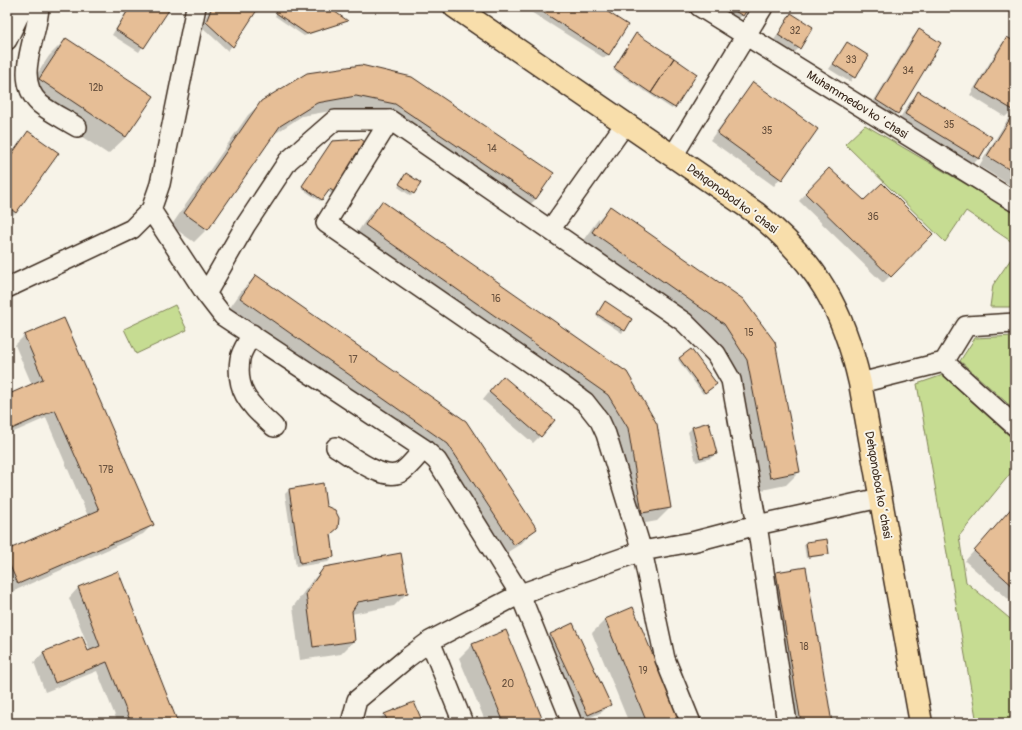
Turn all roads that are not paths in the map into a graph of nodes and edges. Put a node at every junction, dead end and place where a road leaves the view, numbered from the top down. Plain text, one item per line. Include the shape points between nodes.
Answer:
1 (23, 7) edge
2 (39, 7) edge
3 (196, 7) edge
4 (455, 7) edge
5 (700, 7) edge
6 (763, 7) edge
7 (746, 35) junction
8 (7, 40) edge
9 (390, 120) junction
10 (625, 124) junction
11 (77, 127) dead end
12 (673, 156) junction
13 (1015, 202) edge
14 (151, 210) junction
15 (550, 230) junction
16 (7, 288) edge
17 (206, 294) junction
18 (1015, 323) edge
19 (252, 334) junction
20 (944, 362) junction
21 (860, 383) junction
22 (1015, 426) edge
23 (274, 427) dead end
24 (336, 446) dead end
25 (424, 449) junction
26 (880, 498) junction
27 (758, 525) junction
28 (642, 551) junction
29 (520, 594) junction
30 (430, 642) junction
31 (350, 723) edge
32 (463, 723) edge
33 (572, 723) edge
34 (691, 723) edge
35 (787, 723) edge
36 (920, 723) edge

1 - 8 street
2 - 11 street via 28,65 30,89 40,104
3 - 14 street via 160,184
4 - 10 main road, Dehqonobod koʻchasi
5 - 7 street, Muhammedov koʻchasi
6 - 7 street
7 - 12 street
7 - 13 street, Muhammedov koʻchasi
9 - 15 street
9 - 17 street via 335,120 288,161 245,226
9 - 28 street via 326,223 584,402 600,421 606,434
10 - 12 main road, Dehqonobod koʻchasi
10 - 15 street
12 - 21 main road, Dehqonobod koʻchasi via 777,230 808,264 836,307 852,349
14 - 16 street via 132,229
14 - 17 street
15 - 27 street via 684,322 716,354 731,380
17 - 19 street via 223,316
18 - 20 street via 966,326
19 - 23 street via 240,359 240,385 246,400
19 - 25 street
20 - 21 street
20 - 22 street
21 - 26 main road, Dehqonobod koʻchasi
24 - 25 street via 375,470 391,476 402,471
25 - 29 street via 437,461
26 - 27 street
26 - 36 main road, Dehqonobod koʻchasi
27 - 28 street via 692,542
27 - 35 street
28 - 29 street
28 - 34 street via 665,659
29 - 30 street
29 - 33 street
30 - 31 street via 357,700
30 - 32 street

